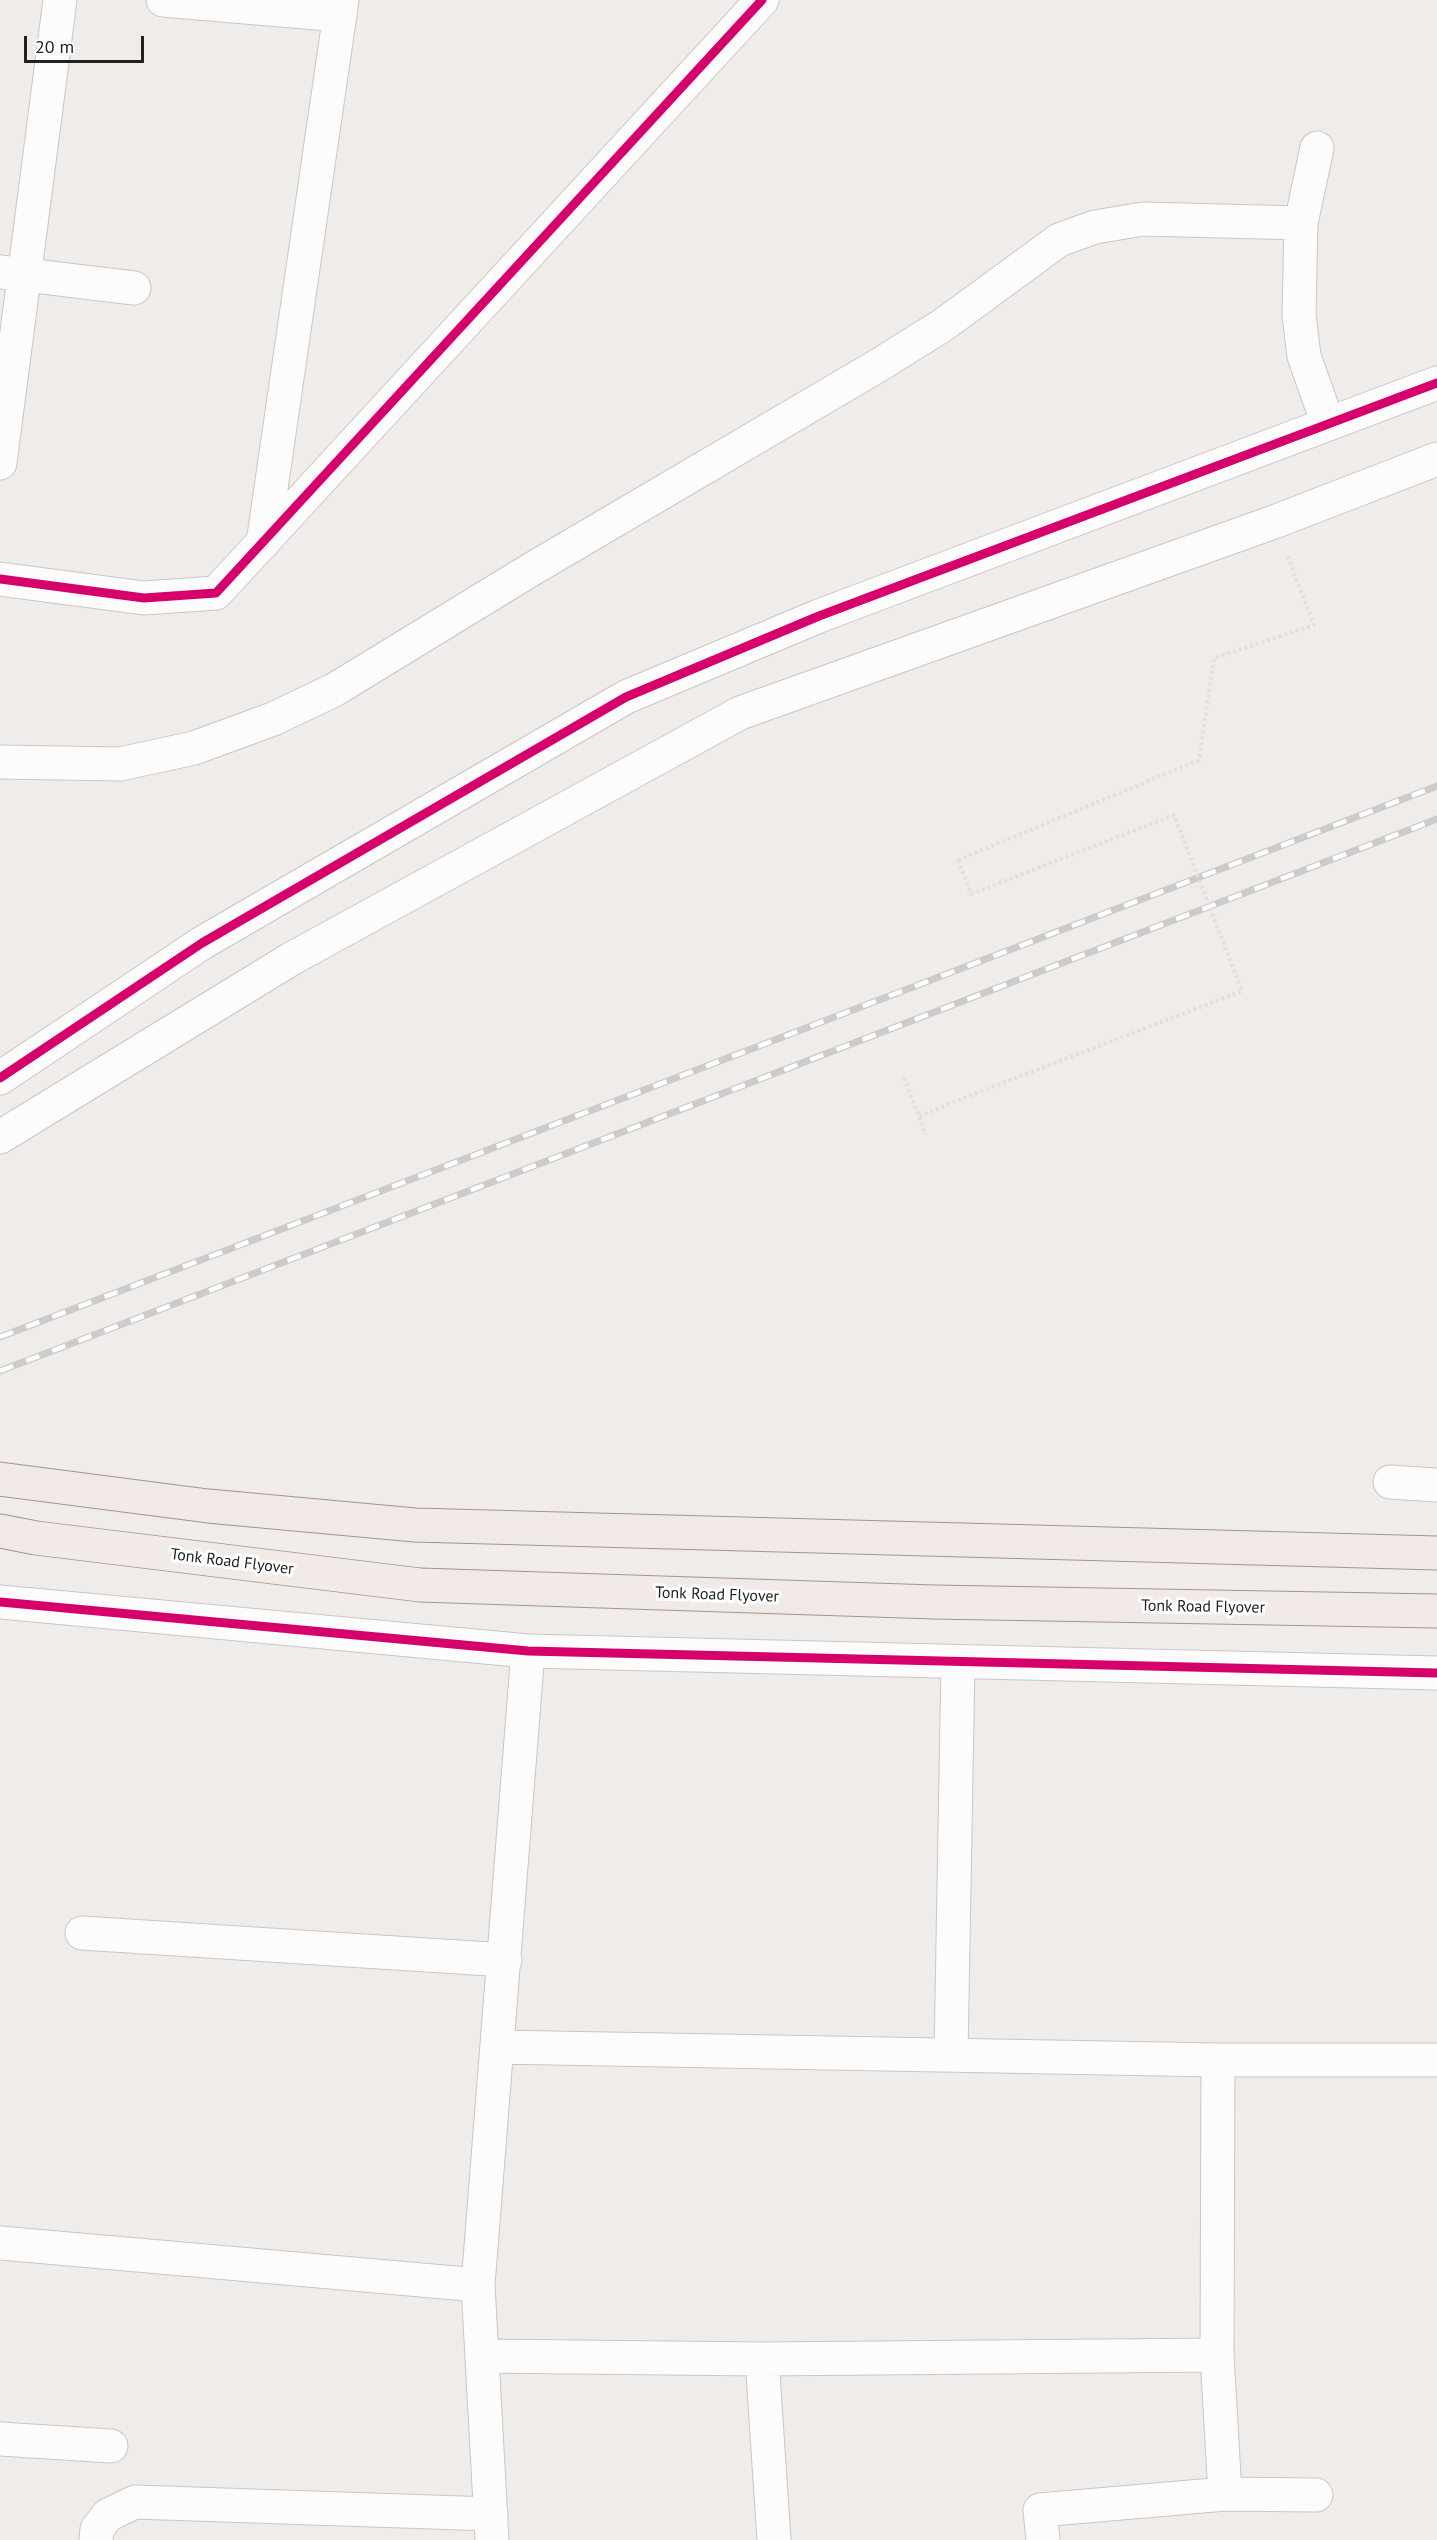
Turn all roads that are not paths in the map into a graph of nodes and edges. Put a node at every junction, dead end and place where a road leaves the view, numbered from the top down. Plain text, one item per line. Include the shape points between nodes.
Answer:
1 (60, 0) edge
2 (163, 0) edge
3 (762, 0) edge
4 (341, 8) edge
5 (1317, 148) dead end
6 (1301, 223) junction
7 (11, 274) edge
8 (134, 288) dead end
9 (1437, 383) edge
10 (1328, 424) junction
11 (1437, 459) edge
12 (0, 463) edge
13 (263, 543) junction
14 (0, 579) edge
15 (0, 762) edge
16 (0, 1078) edge
17 (0, 1137) edge
18 (0, 1479) edge
19 (1390, 1482) dead end
20 (1437, 1485) edge
21 (0, 1531) edge
22 (1437, 1553) edge
23 (0, 1602) edge
24 (1437, 1611) edge
25 (528, 1651) junction
26 (958, 1662) junction
27 (1437, 1673) edge
28 (82, 1933) dead end
29 (505, 1960) junction
30 (497, 2047) junction
31 (951, 2055) junction
32 (1218, 2060) junction
33 (1437, 2060) edge
34 (0, 2243) edge
35 (478, 2285) junction
36 (482, 2355) junction
37 (1217, 2355) junction
38 (762, 2359) junction
39 (0, 2439) edge
40 (111, 2446) dead end
41 (1225, 2494) junction
42 (1316, 2495) dead end
43 (492, 2527) edge
44 (96, 2540) edge
45 (774, 2540) edge
46 (1043, 2540) edge

1 - 7 street
2 - 4 street
3 - 13 street
4 - 13 street
5 - 6 street
6 - 10 street via 1299,315 1304,356
6 - 15 street via 1143,219 1095,227 1059,240 906,348 323,695 273,719 194,748 120,764
7 - 8 street
7 - 12 street
9 - 10 street
10 - 16 street via 819,616 626,697 202,943
11 - 17 street via 1274,522 740,713 291,959
13 - 14 street via 216,593 144,598
18 - 22 main road via 208,1506 415,1525
19 - 20 street
21 - 24 main road, Tonk Road Flyover via 420,1585 922,1601
23 - 25 street
25 - 26 street
25 - 29 street
26 - 27 street
26 - 31 street
28 - 29 street
29 - 30 street
30 - 31 street
30 - 35 street
31 - 32 street
32 - 33 street
32 - 37 street
34 - 35 street
35 - 36 street
36 - 38 street
36 - 43 street
37 - 38 street
37 - 41 street
38 - 45 street
39 - 40 street
41 - 42 street
41 - 46 street via 1040,2510
43 - 44 street via 135,2502 108,2515 97,2529

